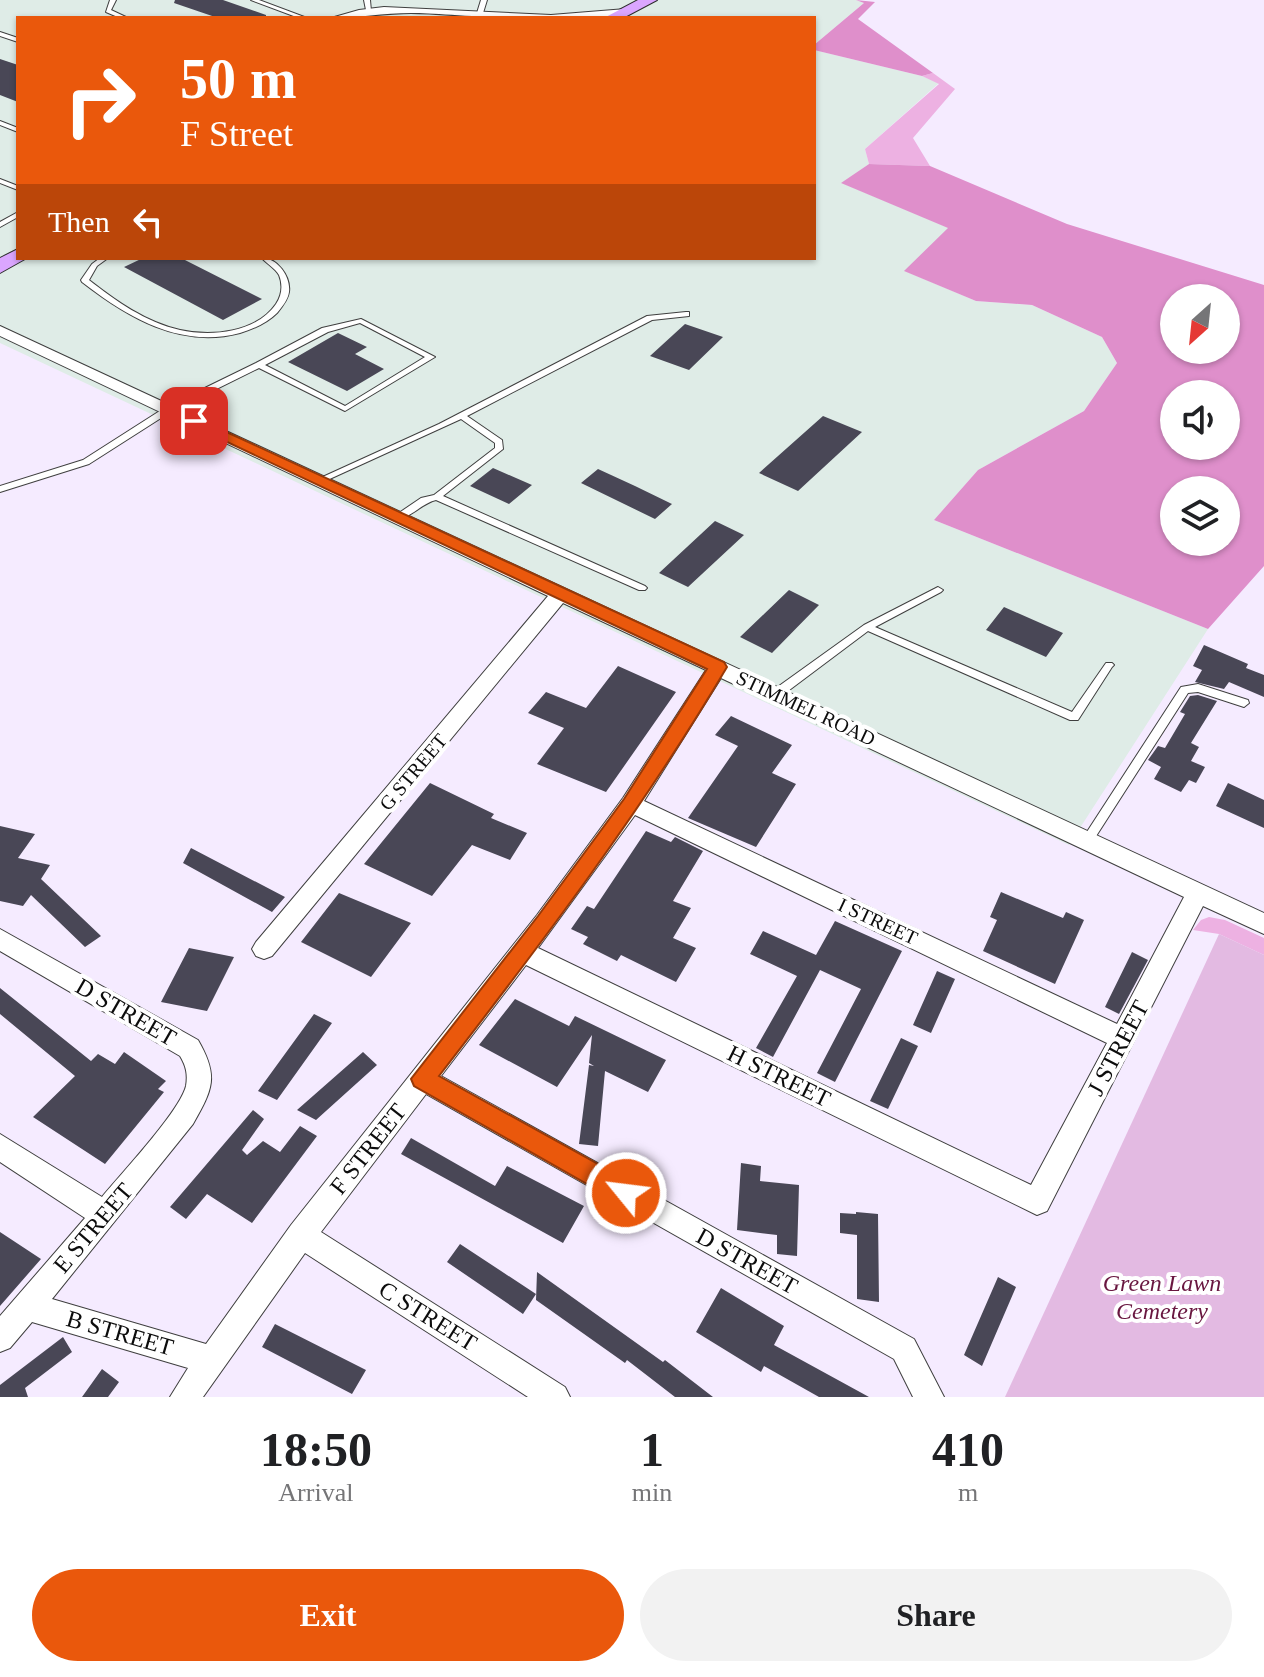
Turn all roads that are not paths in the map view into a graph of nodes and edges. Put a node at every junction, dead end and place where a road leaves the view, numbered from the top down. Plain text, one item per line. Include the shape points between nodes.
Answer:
1 (113, 0) edge
2 (254, 0) edge
3 (484, 0) edge
4 (650, 0) edge
5 (368, 5) edge
6 (480, 13) junction
7 (618, 15) edge
8 (120, 16) edge
9 (298, 16) edge
10 (341, 16) edge
11 (522, 16) edge
12 (595, 16) edge
13 (102, 260) edge
14 (267, 260) edge
15 (686, 314) dead end
16 (0, 330) edge
17 (259, 365) junction
18 (169, 409) junction
19 (461, 416) junction
20 (320, 480) junction
21 (0, 489) edge
22 (437, 497) junction
23 (399, 517) junction
24 (642, 588) dead end
25 (938, 590) dead end
26 (561, 593) junction
27 (867, 627) junction
28 (1109, 665) dead end
29 (718, 667) junction
30 (776, 694) junction
31 (1244, 703) dead end
32 (631, 804) junction
33 (1087, 841) junction
34 (1198, 893) junction
35 (1264, 924) edge
36 (0, 939) edge
37 (264, 949) dead end
38 (521, 951) junction
39 (1124, 1039) junction
40 (423, 1079) junction
41 (184, 1115) joint
42 (0, 1147) edge
43 (1037, 1202) joint
44 (105, 1215) junction
45 (301, 1235) junction
46 (27, 1306) junction
47 (0, 1338) edge
48 (212, 1360) junction
49 (185, 1397) edge
50 (555, 1397) edge
51 (929, 1397) edge

1 - 8 lane via 108,11
2 - 9 lane
3 - 6 lane
4 - 7 main road
5 - 6 street
5 - 10 street
6 - 11 street
7 - 12 street
13 - 14 lane via 85,280 110,300 167,329 209,334 244,330 282,303 288,286 285,277
15 - 19 lane via 650,318
16 - 18 street, STIMMEL ROAD
17 - 17 lane via 345,409 431,357 361,321 325,330
17 - 18 lane
18 - 20 street, STIMMEL ROAD
18 - 21 lane via 86,462
19 - 20 lane
19 - 22 lane via 499,442 499,449
20 - 23 street, STIMMEL ROAD
22 - 23 lane
22 - 24 lane
23 - 26 street, STIMMEL ROAD
25 - 27 lane
26 - 29 street, STIMMEL ROAD
26 - 37 street, G STREET
27 - 28 lane via 1074,717
27 - 30 lane
29 - 30 street, STIMMEL ROAD
29 - 32 street, F STREET
30 - 33 street, STIMMEL ROAD
31 - 33 lane via 1198,688 1185,690
32 - 38 street, F STREET
32 - 39 street, I STREET
33 - 34 street, STIMMEL ROAD
34 - 35 street, STIMMEL ROAD
34 - 39 street, J STREET
36 - 41 street, D STREET via 189,1048 200,1067 198,1091
38 - 40 street, F STREET
38 - 43 street, H STREET
39 - 43 street, J STREET
40 - 45 street, F STREET
40 - 51 street, D STREET via 904,1349
41 - 44 street, E STREET
42 - 44 street
44 - 46 street, E STREET
45 - 48 street, F STREET
45 - 50 street, C STREET
46 - 47 street, E STREET
46 - 48 street, B STREET
48 - 49 street, F STREET

